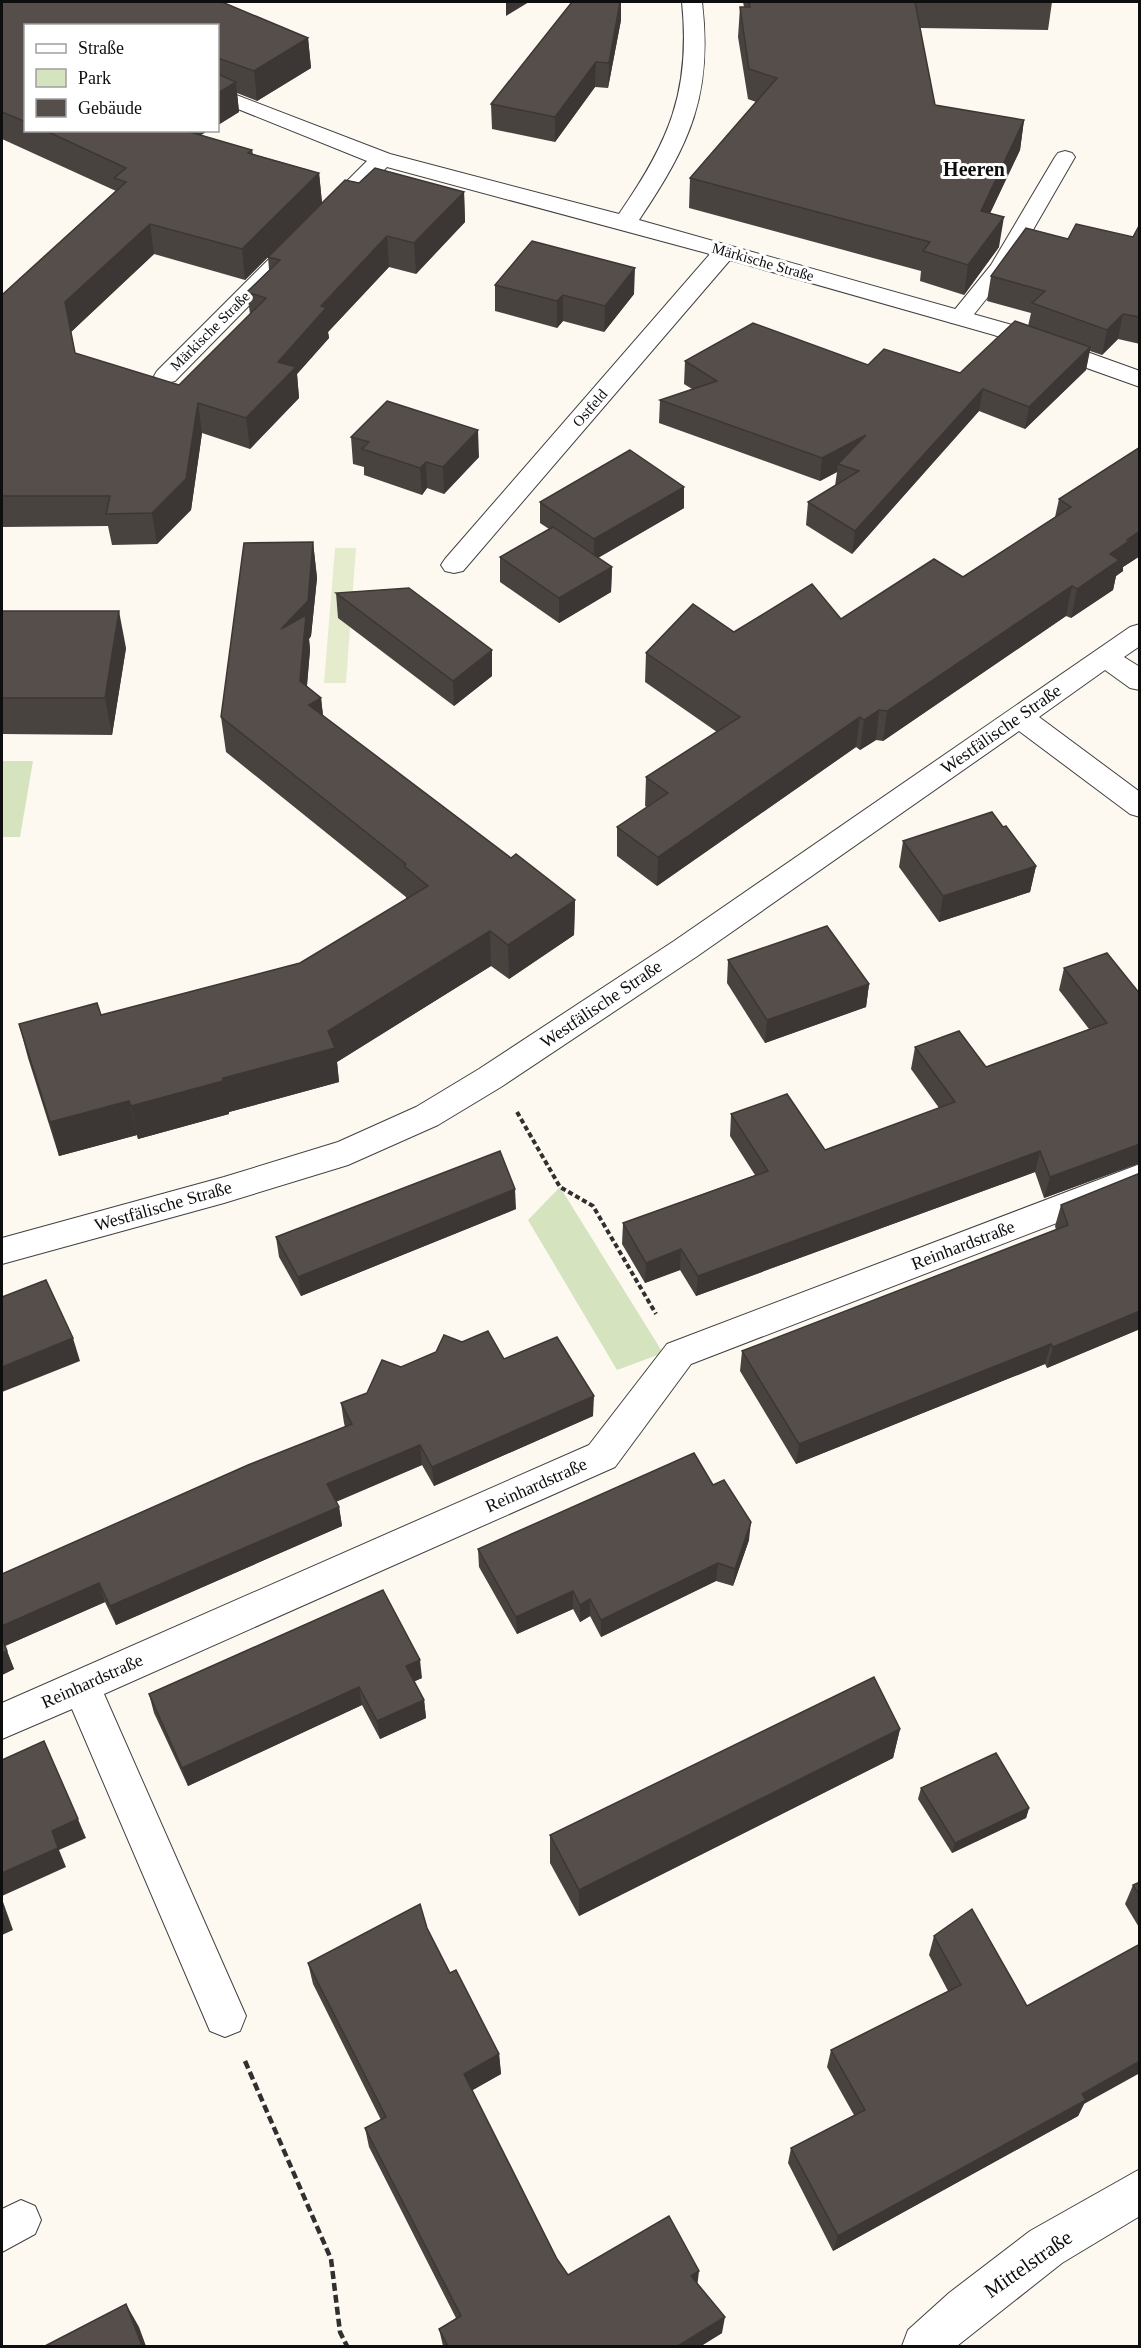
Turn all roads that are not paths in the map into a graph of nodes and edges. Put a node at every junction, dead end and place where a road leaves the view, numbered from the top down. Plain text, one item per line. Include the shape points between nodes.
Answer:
1 (692, 2) edge
2 (219, 94) edge
3 (1065, 157) dead end
4 (381, 159) junction
5 (626, 223) junction
6 (725, 251) junction
7 (959, 318) junction
8 (166, 375) dead end
9 (1140, 380) edge
10 (454, 565) dead end
11 (1140, 633) edge
12 (1106, 657) junction
13 (1140, 681) edge
14 (1018, 716) junction
15 (1140, 807) edge
16 (1140, 1177) edge
17 (2, 1251) edge
18 (81, 1685) junction
19 (2, 1721) edge
20 (225, 2016) road end
21 (1140, 2192) edge
22 (924, 2346) edge

1 - 5 street via 698,36 689,109 658,175
2 - 4 street, Märkische Straße
3 - 7 lane via 1000,268
4 - 5 street, Märkische Straße
4 - 8 street, Märkische Straße
5 - 6 street, Märkische Straße
6 - 7 street, Märkische Straße
6 - 10 street, Ostfeld
7 - 9 street, Märkische Straße
11 - 12 street, Westfälische Straße
12 - 13 street
12 - 14 street, Westfälische Straße
14 - 15 street
14 - 17 street, Westfälische Straße via 685,949 427,1116 348,1152
16 - 18 street, Reinhardstraße via 679,1354 602,1456
18 - 19 street, Reinhardstraße
18 - 20 street
21 - 22 street, Mittelstraße via 1046,2247 964,2309

